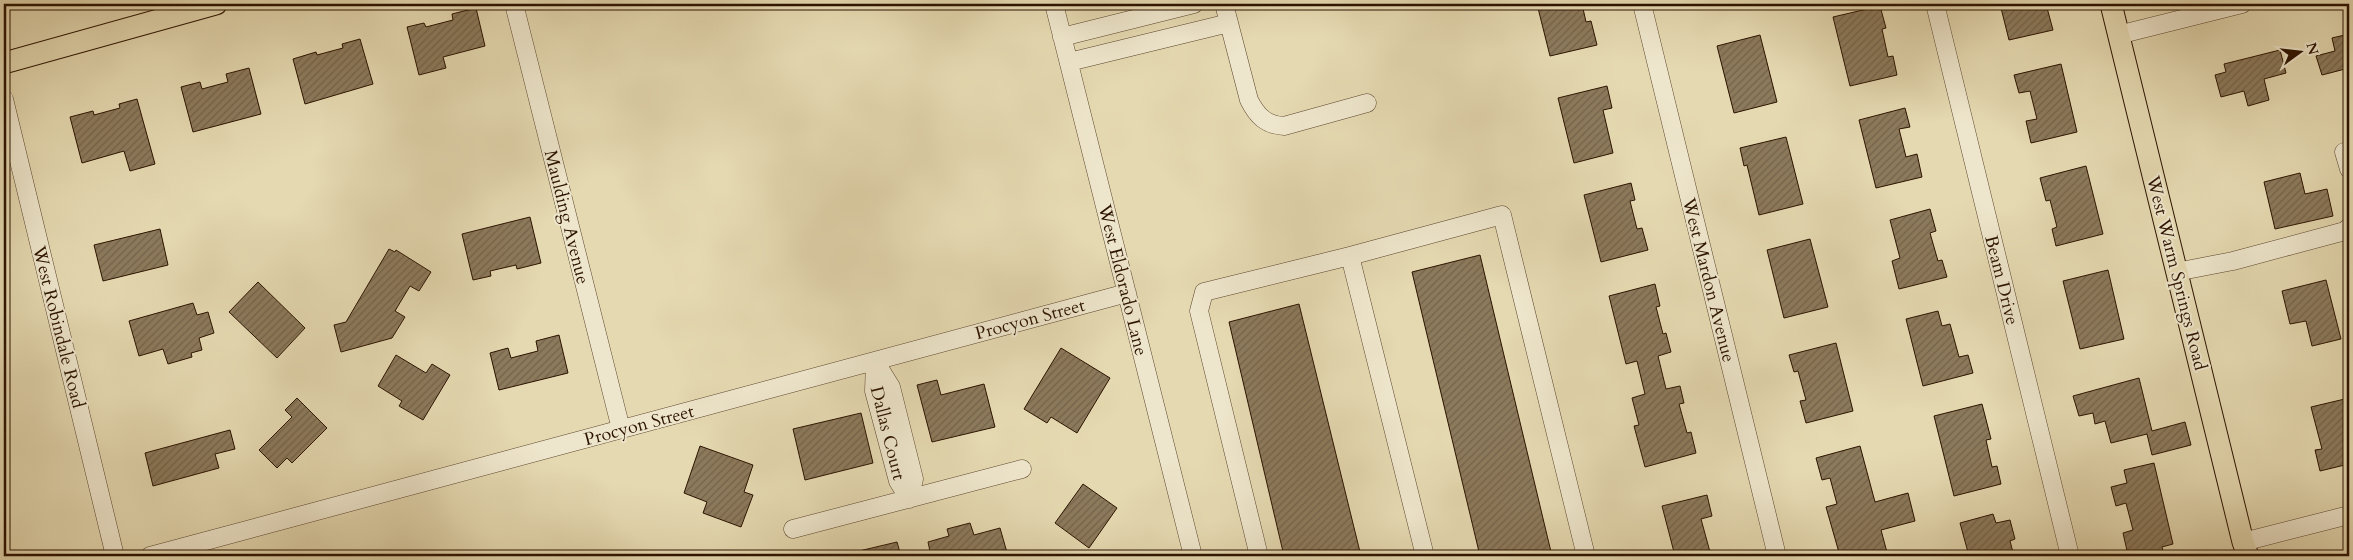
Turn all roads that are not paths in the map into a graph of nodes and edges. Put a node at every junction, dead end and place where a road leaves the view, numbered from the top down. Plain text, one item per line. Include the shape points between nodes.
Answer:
1 (216, 4) edge
2 (514, 4) edge
3 (1054, 4) edge
4 (1194, 4) edge
5 (1224, 4) edge
6 (1642, 4) edge
7 (1935, 4) edge
8 (2111, 4) edge
9 (2242, 4) edge
10 (1152, 14) junction
11 (1229, 23) junction
12 (2118, 35) junction
13 (1062, 37) junction
14 (1158, 40) junction
15 (1068, 62) junction
16 (4, 63) edge
17 (4, 98) edge
18 (1367, 103) dead end
19 (2349, 227) edge
20 (1350, 256) junction
21 (2176, 272) junction
22 (1127, 293) junction
23 (875, 361) junction
24 (621, 429) junction
25 (1022, 469) dead end
26 (909, 499) junction
27 (2349, 515) edge
28 (793, 529) dead end
29 (2245, 552) edge
30 (115, 556) edge
31 (150, 556) edge
32 (1193, 556) edge
33 (1259, 556) edge
34 (1425, 556) edge
35 (1586, 556) edge
36 (1777, 556) edge
37 (2070, 556) edge

1 - 16 main road
2 - 24 street, Maulding Avenue
3 - 13 street, West Eldorado Lane
4 - 10 street
5 - 11 street
6 - 36 street, West Mardon Avenue
7 - 37 street, Beam Drive
8 - 12 main road, West Warm Springs Road
9 - 12 street
10 - 13 street
10 - 14 street
11 - 14 street
11 - 18 street via 1249,100 1255,113 1264,121 1284,126
12 - 21 main road, West Warm Springs Road
13 - 15 street, West Eldorado Lane
14 - 15 street
15 - 22 street, West Eldorado Lane
17 - 30 street, West Robindale Road
19 - 21 street via 2345,231 2233,261
20 - 33 street via 1204,292 1199,311
20 - 34 street
20 - 35 street via 1502,215
21 - 29 main road, West Warm Springs Road
22 - 23 street, Procyon Street
22 - 32 street, West Eldorado Lane
23 - 24 street, Procyon Street
23 - 26 street, Dallas Court via 891,387 914,480
24 - 31 street, Procyon Street
25 - 26 street, Dallas Court
26 - 28 street, Dallas Court
27 - 29 street

